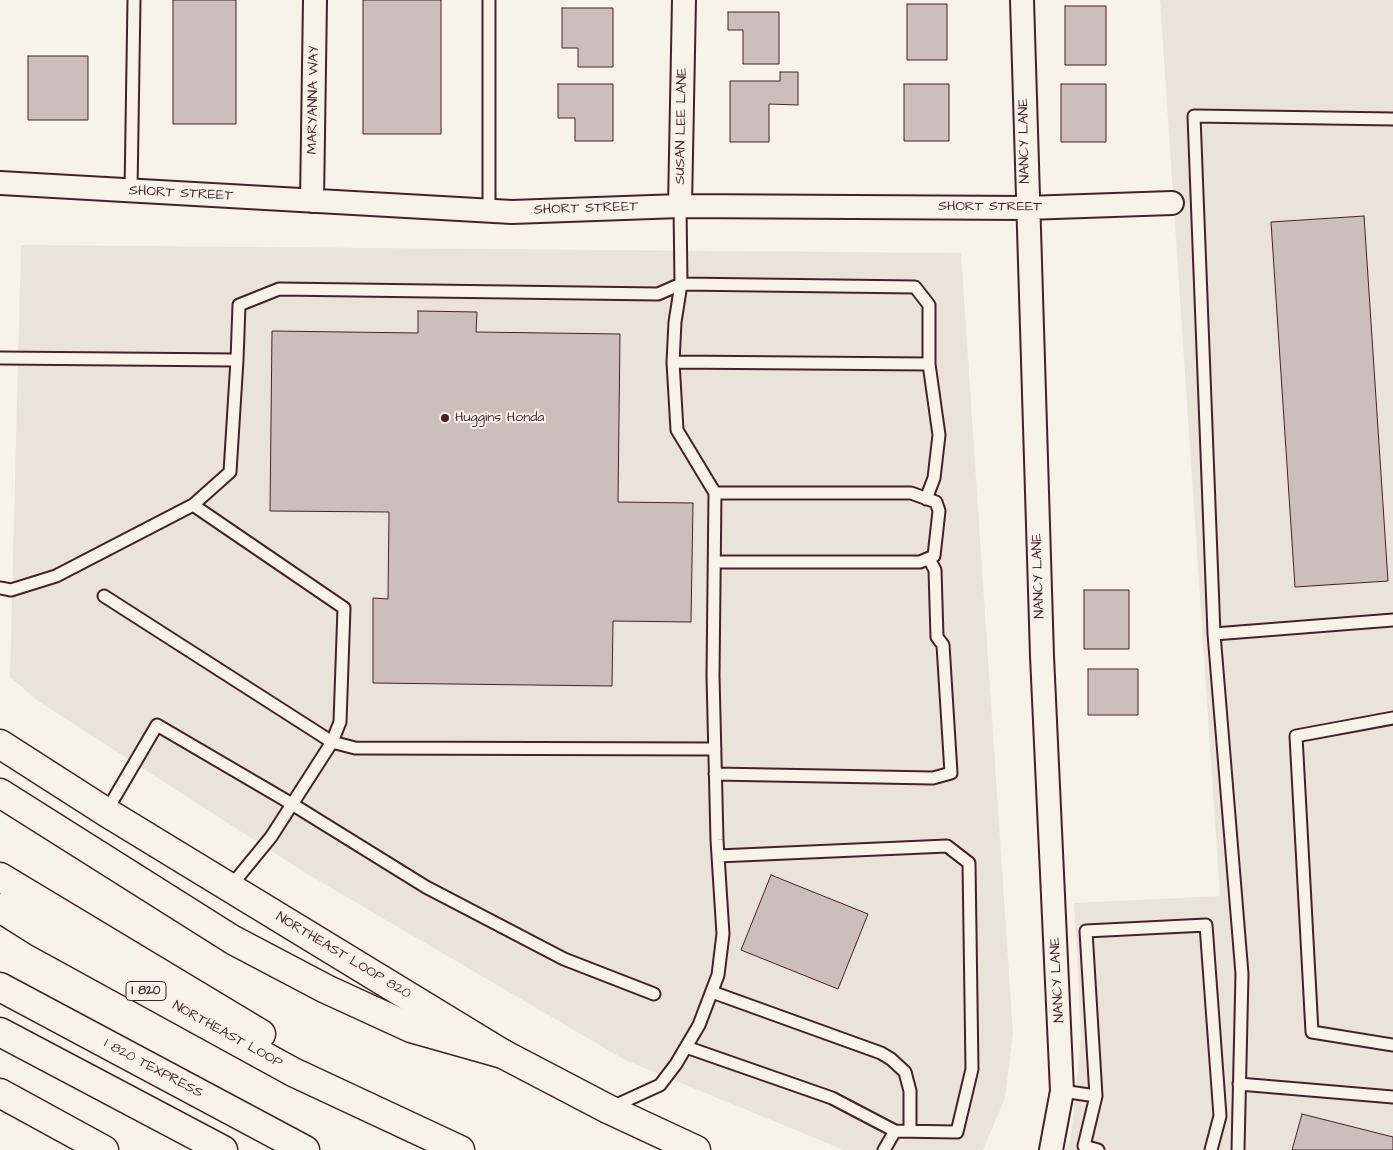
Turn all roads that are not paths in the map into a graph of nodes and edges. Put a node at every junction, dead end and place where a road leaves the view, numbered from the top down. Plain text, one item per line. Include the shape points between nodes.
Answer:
1 (134, 0) edge
2 (316, 0) edge
3 (489, 0) edge
4 (684, 0) edge
5 (1022, 0) edge
6 (1393, 119) edge
7 (0, 183) edge
8 (131, 191) junction
9 (312, 201) junction
10 (1172, 203) dead end
11 (680, 206) junction
12 (1026, 208) junction
13 (489, 211) junction
14 (680, 284) junction
15 (0, 358) edge
16 (237, 360) junction
17 (673, 362) junction
18 (929, 364) junction
19 (715, 493) junction
20 (926, 499) junction
21 (193, 505) junction
22 (929, 558) junction
23 (714, 562) junction
24 (0, 588) edge
25 (104, 596) dead end
26 (1393, 620) edge
27 (1214, 634) junction
28 (1393, 718) edge
29 (332, 742) junction
30 (0, 744) edge
31 (714, 749) junction
32 (715, 774) junction
33 (0, 793) edge
34 (292, 804) junction
35 (106, 812) junction
36 (718, 856) junction
37 (0, 877) edge
38 (230, 887) junction
39 (0, 908) edge
40 (0, 987) edge
41 (712, 992) junction
42 (654, 994) dead end
43 (0, 1032) edge
44 (1393, 1045) edge
45 (686, 1047) junction
46 (503, 1054) junction
47 (293, 1072) junction
48 (1239, 1084) junction
49 (1062, 1091) junction
50 (0, 1093) edge
51 (1096, 1096) junction
52 (1393, 1097) edge
53 (608, 1108) junction
54 (895, 1131) junction
55 (910, 1131) junction
56 (104, 1150) edge
57 (223, 1150) edge
58 (306, 1150) edge
59 (460, 1150) edge
60 (696, 1150) edge
61 (884, 1150) edge
62 (1051, 1150) edge
63 (1098, 1150) edge
64 (1211, 1150) edge
65 (1238, 1150) edge

1 - 8 lane
2 - 9 street, MARYANNA WAY
3 - 13 lane
4 - 11 street, SUSAN LEE LANE
5 - 12 street, NANCY LANE
6 - 27 lane via 1194,116
7 - 8 street, SHORT STREET
8 - 9 street, SHORT STREET
9 - 13 street, SHORT STREET
10 - 12 street, SHORT STREET
11 - 12 street, SHORT STREET
11 - 13 street, SHORT STREET
11 - 14 lane, SUSAN LEE LANE
12 - 49 street, NANCY LANE
14 - 16 lane via 658,294 279,289 239,304
14 - 17 lane, SUSAN LEE LANE
14 - 18 lane via 915,287 929,305
15 - 16 lane
16 - 21 lane via 230,472
17 - 18 lane
17 - 19 lane, SUSAN LEE LANE via 677,430
18 - 20 lane via 938,435 934,478
19 - 20 lane via 911,493
19 - 23 lane
20 - 22 lane via 936,502 938,511 934,556
21 - 24 lane via 56,576 11,590
21 - 29 lane via 344,608 340,722
22 - 23 lane via 920,562
22 - 32 lane via 935,570 937,637 943,645 951,773 933,778
23 - 31 lane
25 - 29 lane
26 - 27 lane
27 - 48 lane via 1242,974
28 - 44 lane via 1296,736 1312,1032
29 - 31 lane via 355,748
29 - 34 lane
30 - 35 main road, NORTHEAST LOOP 820
31 - 32 lane
32 - 36 lane
33 - 46 main road via 232,940 326,990 411,1028
34 - 35 lane via 157,724
34 - 38 lane via 271,837
34 - 42 lane via 426,887 564,959
35 - 38 main road, NORTHEAST LOOP 820
36 - 41 lane via 723,934 718,975
36 - 55 lane via 947,846 969,863 972,1069 957,1132
37 - 47 main road via 262,1034
38 - 46 main road, NORTHEAST LOOP 820
39 - 47 main road, NORTHEAST LOOP / I 820
40 - 58 main road, I 820 TEXPRESS
41 - 45 lane
41 - 55 lane via 891,1059 905,1072 910,1091
43 - 57 main road
45 - 53 lane via 660,1085
45 - 54 lane via 832,1098
46 - 53 main road, NORTHEAST LOOP 820
47 - 59 main road, NORTHEAST LOOP / I 820
48 - 52 lane
48 - 65 lane
49 - 51 lane
49 - 62 street, NANCY LANE
50 - 56 main road
51 - 63 lane via 1084,1146
51 - 64 lane via 1086,931 1206,925 1220,1116
53 - 60 main road, NORTHEAST LOOP 820
54 - 55 lane
54 - 61 lane

